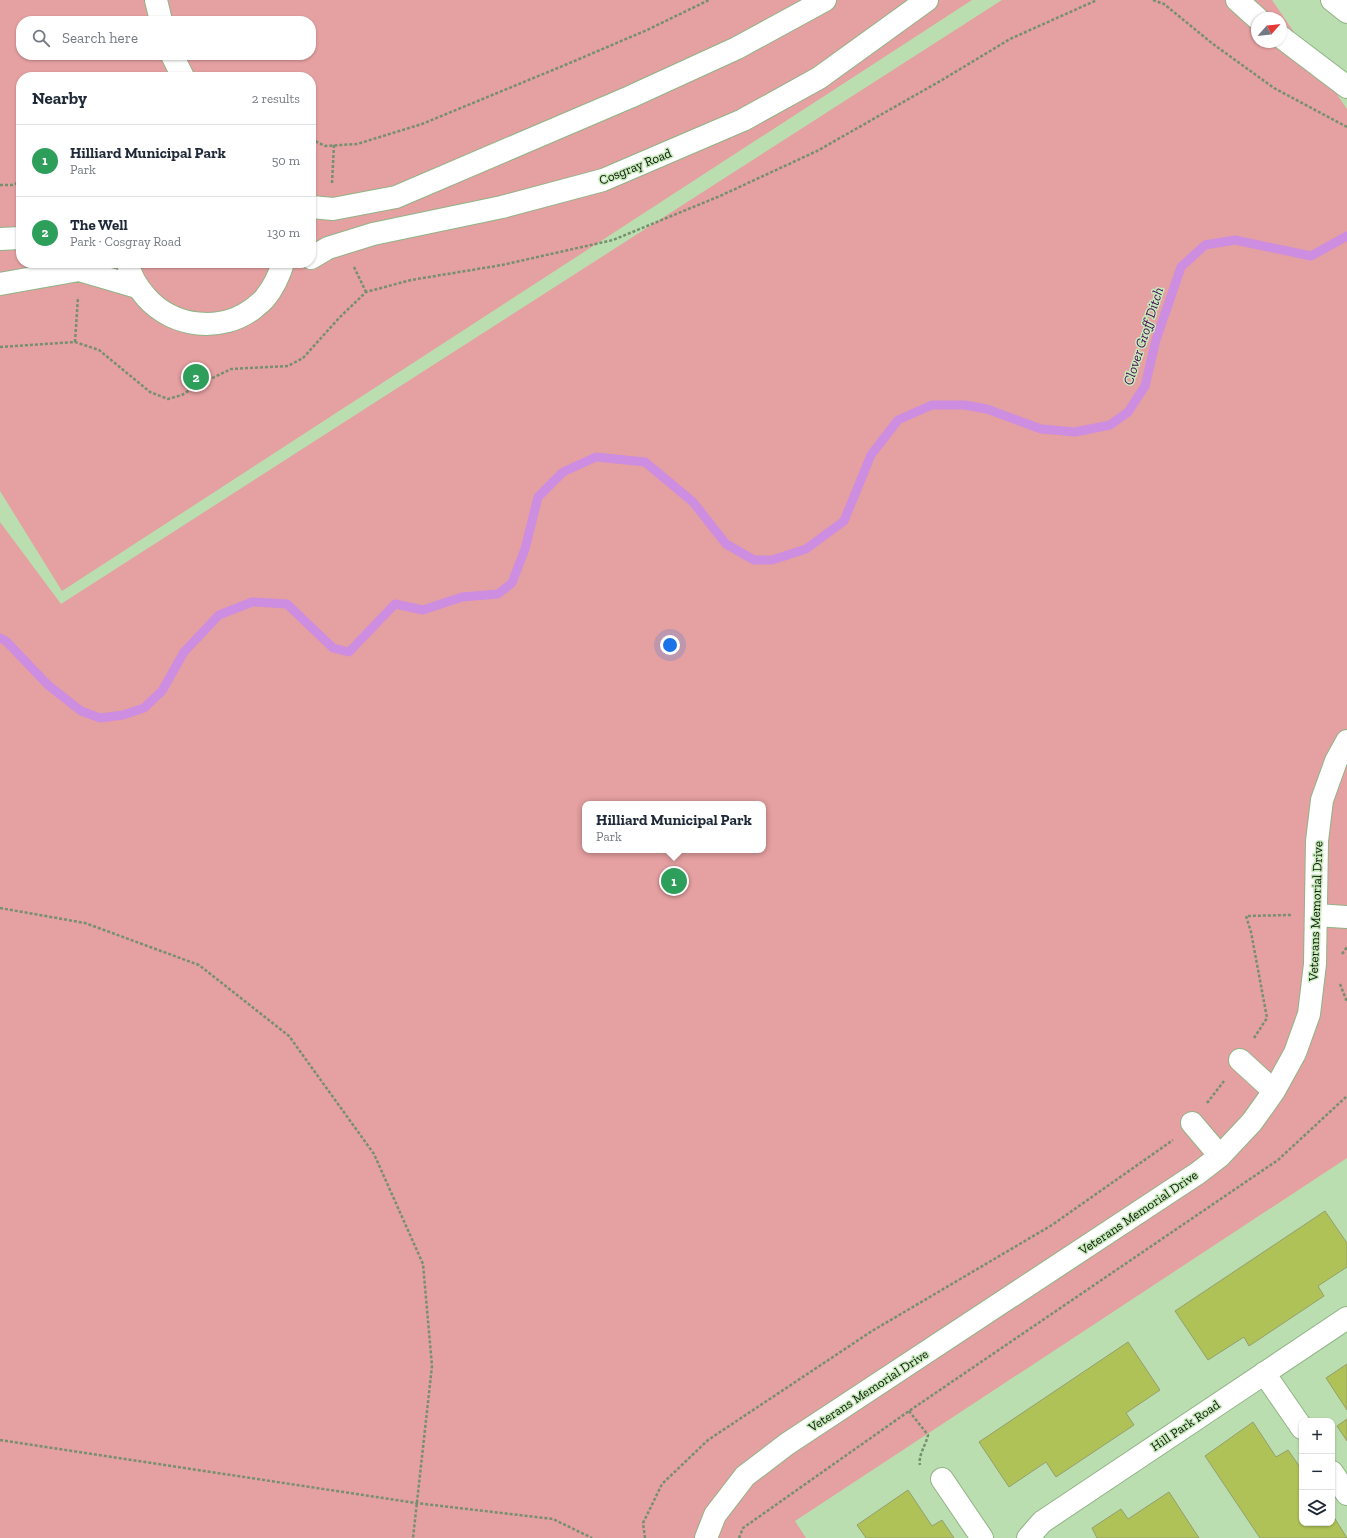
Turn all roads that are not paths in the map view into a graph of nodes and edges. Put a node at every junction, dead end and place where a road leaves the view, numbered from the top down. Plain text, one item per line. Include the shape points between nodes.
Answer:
1 (156, 0) edge
2 (825, 0) edge
3 (927, 0) edge
4 (1237, 0) edge
5 (1332, 0) edge
6 (1347, 12) edge
7 (1251, 13) edge
8 (160, 16) edge
9 (1287, 42) edge
10 (170, 60) edge
11 (173, 60) edge
12 (171, 72) edge
13 (180, 72) edge
14 (1347, 87) edge
15 (316, 207) edge
16 (16, 238) edge
17 (0, 239) edge
18 (316, 255) edge
19 (130, 268) edge
20 (280, 271) edge
21 (0, 284) edge
22 (137, 287) junction
23 (1347, 741) edge
24 (1316, 915) junction
25 (1347, 917) edge
26 (1240, 1060) road end
27 (1274, 1091) junction
28 (1192, 1123) road end
29 (1220, 1156) junction
30 (1347, 1318) edge
31 (1264, 1373) junction
32 (1299, 1424) edge
33 (1335, 1476) edge
34 (942, 1479) road end
35 (1347, 1494) edge
36 (706, 1538) edge
37 (982, 1538) edge
38 (1028, 1538) edge

1 - 8 main road
2 - 15 main road via 737,48 623,100 396,197 333,209
3 - 18 main road, Cosgray Road via 819,78 743,120 603,180 502,207 373,234 328,248
4 - 7 main road
5 - 6 main road
9 - 14 main road
10 - 12 main road
11 - 13 main road
16 - 17 main road
19 - 22 main road
20 - 22 main road via 265,299 245,315 222,323 197,324 174,318 153,305
21 - 22 main road via 79,270
23 - 24 main road, Veterans Memorial Drive via 1336,761 1322,800 1317,841
24 - 25 main road
24 - 27 main road, Veterans Memorial Drive via 1315,964 1309,1014 1295,1053
26 - 27 main road
27 - 29 main road, Veterans Memorial Drive via 1252,1122
28 - 29 main road
29 - 36 main road, Veterans Memorial Drive via 787,1444 746,1476 715,1515
30 - 31 main road, Hill Park Road
31 - 32 main road
31 - 38 main road, Hill Park Road via 1042,1522
33 - 35 main road
34 - 37 main road

